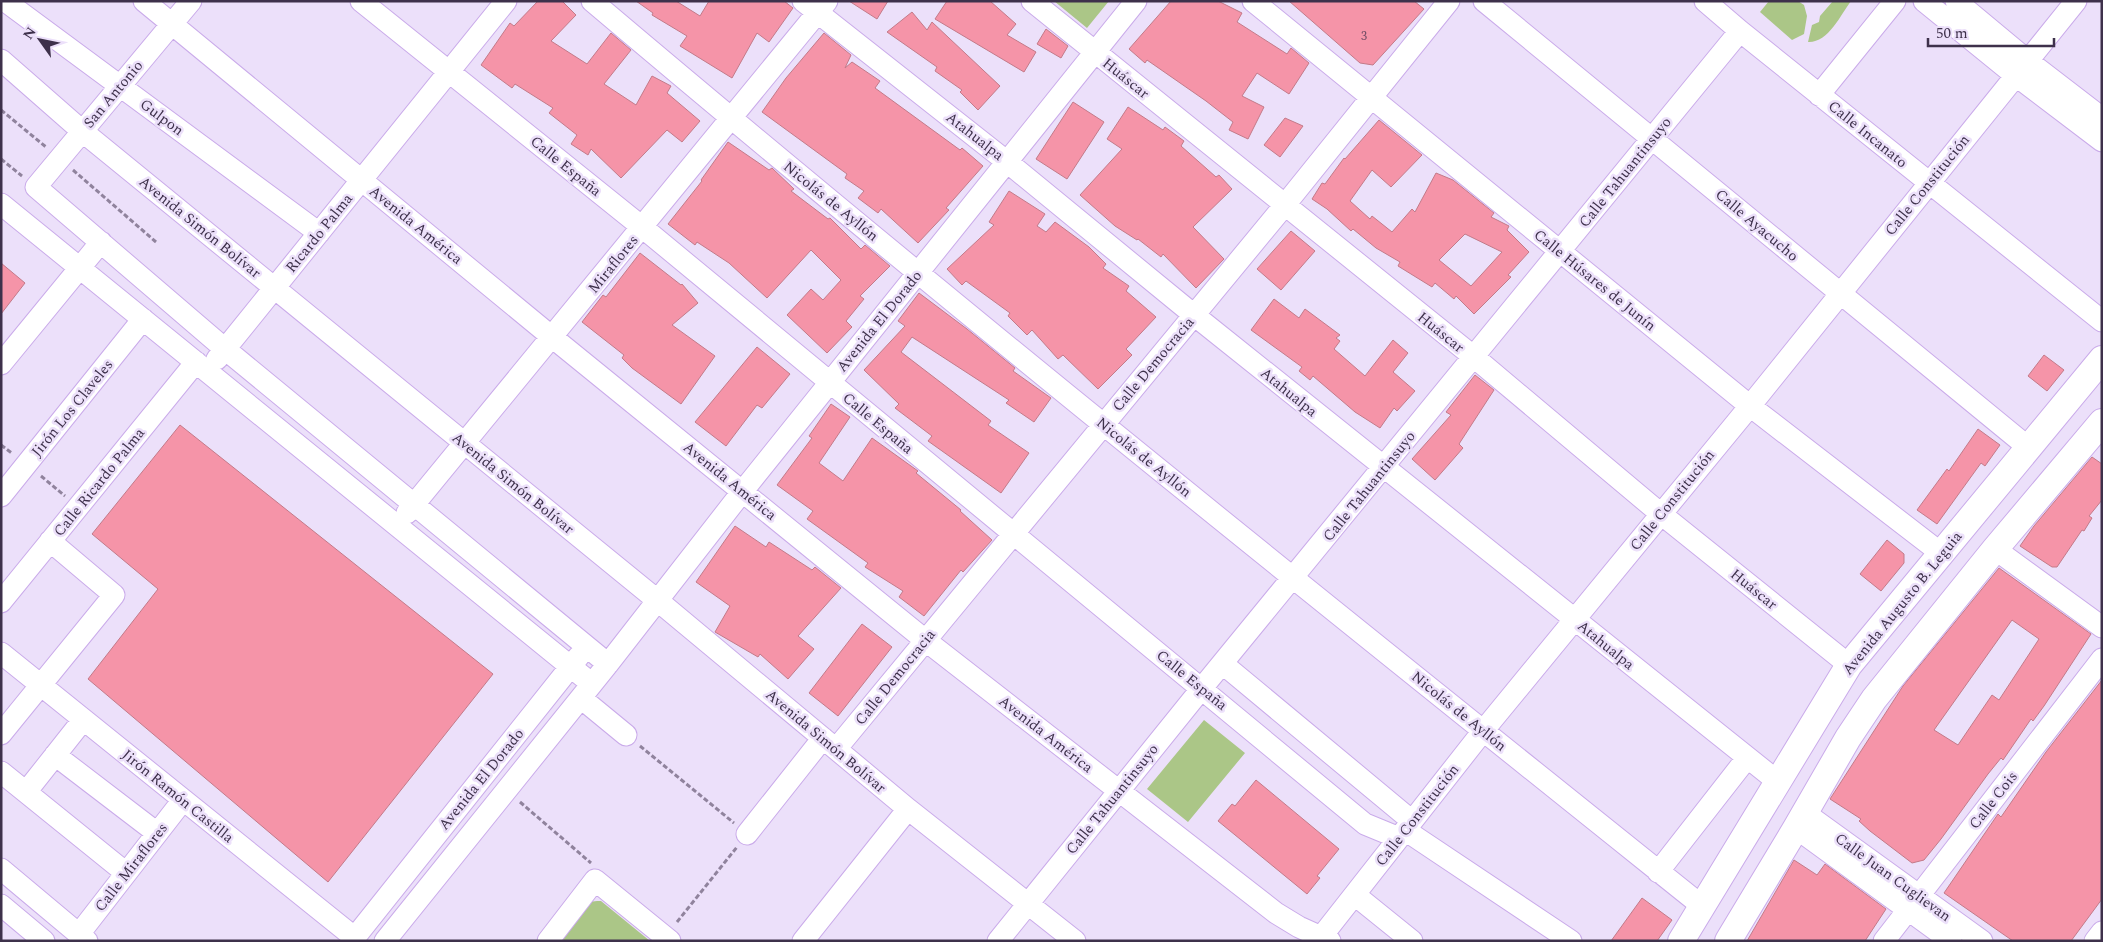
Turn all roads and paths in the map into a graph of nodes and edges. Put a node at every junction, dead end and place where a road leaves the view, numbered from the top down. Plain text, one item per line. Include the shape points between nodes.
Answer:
1 (6, 1) edge
2 (144, 1) edge
3 (191, 1) edge
4 (361, 1) edge
5 (506, 1) edge
6 (592, 1) edge
7 (1032, 1) edge
8 (1136, 1) edge
9 (1253, 1) edge
10 (1449, 1) edge
11 (1484, 1) edge
12 (1705, 1) edge
13 (1895, 1) edge
14 (1924, 1) edge
15 (1956, 1) edge
16 (2076, 1) edge
17 (816, 5) edge
18 (172, 24) junction
19 (1740, 31) junction
20 (1094, 52) junction
21 (1, 60) edge
22 (2021, 68) junction
23 (449, 72) junction
24 (121, 86) junction
25 (1819, 94) junction
26 (1371, 98) junction
27 (1, 110) edge
28 (2102, 118) edge
29 (731, 119) junction
30 (82, 131) junction
31 (1653, 138) junction
32 (2102, 141) edge
33 (60, 158) junction
34 (1, 159) edge
35 (1006, 161) junction
36 (361, 180) junction
37 (1929, 183) junction
38 (36, 188) junction
39 (1, 204) edge
40 (1284, 206) junction
41 (642, 227) junction
42 (318, 233) junction
43 (101, 242) junction
44 (156, 242) dead end
45 (1560, 251) junction
46 (80, 268) junction
47 (918, 272) junction
48 (274, 288) junction
49 (1840, 294) junction
50 (1194, 315) junction
51 (143, 319) junction
52 (2102, 321) edge
53 (552, 337) junction
54 (225, 349) junction
55 (1474, 357) junction
56 (2102, 359) edge
57 (1, 364) edge
58 (202, 366) junction
59 (829, 383) junction
60 (1750, 406) junction
61 (2102, 422) edge
62 (1103, 425) junction
63 (464, 444) junction
64 (2029, 448) junction
65 (1384, 468) junction
66 (742, 492) junction
67 (1, 496) edge
68 (416, 504) junction
69 (1661, 514) junction
70 (397, 525) junction
71 (1965, 526) junction
72 (1012, 534) junction
73 (50, 542) junction
74 (1995, 549) junction
75 (1942, 554) junction
76 (1294, 577) junction
77 (657, 600) junction
78 (1, 602) edge
79 (1574, 620) junction
80 (2102, 627) edge
81 (925, 640) junction
82 (625, 642) junction
83 (588, 647) junction
84 (1, 653) edge
85 (608, 664) junction
86 (1223, 664) junction
87 (1849, 665) junction
88 (571, 666) junction
89 (2100, 666) edge
90 (41, 686) junction
91 (1202, 688) junction
92 (586, 691) junction
93 (83, 720) junction
94 (1483, 731) junction
95 (1, 734) edge
96 (626, 735) joint
97 (829, 743) junction
98 (55, 755) junction
99 (1747, 758) junction
100 (1, 772) edge
101 (1777, 781) junction
102 (506, 790) junction
103 (1120, 790) junction
104 (26, 792) junction
105 (183, 800) junction
106 (908, 809) junction
107 (1801, 820) junction
108 (1405, 830) junction
109 (157, 833) junction
110 (747, 834) junction
111 (1, 869) edge
112 (1658, 872) junction
113 (126, 873) junction
114 (595, 880) junction
115 (1355, 895) junction
116 (1028, 903) junction
117 (1914, 903) junction
118 (1, 905) edge
119 (1702, 906) junction
120 (2102, 932) edge
121 (83, 937) edge
122 (811, 938) edge
123 (354, 939) edge
124 (668, 939) edge
125 (1323, 939) edge
126 (44, 941) edge
127 (385, 941) edge
128 (548, 941) edge
129 (998, 941) edge
130 (1075, 941) edge
131 (1412, 941) edge
132 (1571, 941) edge
133 (1681, 941) edge
134 (1728, 941) edge
135 (1884, 941) edge
136 (1951, 941) edge
137 (1982, 941) edge
138 (2095, 941) edge

1 - 24 street, Gulpon
2 - 18 street, Avenida América
3 - 18 street, San Antonio
4 - 23 street, Calle España
5 - 23 street, Ricardo Palma
6 - 29 street, Nicolás de Ayllón
7 - 20 street, Huáscar
8 - 20 street, Avenida El Dorado
9 - 26 street, Calle Húsares de Junín
10 - 26 street, Calle Democracia
11 - 31 street, Calle Ayacucho
12 - 19 street, Calle Incanato
13 - 25 street
14 - 22 street
15 - 22 street
16 - 22 street, Calle Constitución
17 - 29 street, Miraflores
17 - 35 street, Atahualpa
18 - 24 street, San Antonio
18 - 36 street, Avenida América
19 - 25 street, Calle Incanato
19 - 31 street, Calle Tahuantinsuyo
20 - 35 street, Avenida El Dorado
20 - 40 street, Huáscar
21 - 30 street, Avenida Simón Bolívar
22 - 28 street
22 - 32 street
22 - 37 street, Calle Constitución
23 - 36 street, Ricardo Palma
23 - 41 street, Calle España
24 - 30 street, San Antonio
24 - 42 street, Gulpon
25 - 37 street, Calle Incanato
26 - 40 street, Calle Democracia
26 - 45 street, Calle Húsares de Junín
27 - 33 path
29 - 41 street, Miraflores
29 - 47 street, Nicolás de Ayllón
30 - 33 street, San Antonio
30 - 48 street, Avenida Simón Bolívar
31 - 45 street, Calle Tahuantinsuyo
31 - 49 street, Calle Ayacucho
33 - 38 street, San Antonio
33 - 44 path
34 - 38 path
35 - 47 street, Avenida El Dorado
35 - 50 street, Atahualpa
36 - 42 street, Ricardo Palma
36 - 53 street, Avenida América
37 - 49 street, Calle Constitución
37 - 52 street, Calle Incanato
38 - 43 street
39 - 46 street
40 - 50 street, Calle Democracia
40 - 55 street, Huáscar
41 - 53 street, Miraflores
41 - 59 street, Calle España
42 - 48 street, Ricardo Palma
43 - 46 street
43 - 54 street
45 - 55 street, Calle Tahuantinsuyo
45 - 60 street, Calle Húsares de Junín
46 - 51 street
46 - 57 street
47 - 59 street, Avenida El Dorado
47 - 62 street, Nicolás de Ayllón
48 - 54 street, Ricardo Palma
48 - 63 street, Avenida Simón Bolívar
49 - 60 street, Calle Constitución
49 - 64 street, Calle Ayacucho
50 - 62 street, Calle Democracia
50 - 65 street, Atahualpa
51 - 58 street
51 - 67 street, Jirón Los Claveles
53 - 63 street, Miraflores
53 - 66 street, Avenida América
54 - 58 street, Ricardo Palma
54 - 68 street
55 - 65 street, Calle Tahuantinsuyo
55 - 69 street, Huáscar
56 - 64 main road, Avenida Augusto B. Leguia
58 - 70 street
58 - 73 street, Calle Ricardo Palma
59 - 66 street, Avenida El Dorado
59 - 72 street, Calle España
60 - 69 street, Calle Constitución
60 - 75 street, Calle Húsares de Junín
61 - 74 main road
62 - 72 street, Calle Democracia
62 - 76 street, Nicolás de Ayllón
63 - 68 street, Miraflores
63 - 77 street, Avenida Simón Bolívar
64 - 71 main road, Avenida Augusto B. Leguia
65 - 76 street, Calle Tahuantinsuyo
65 - 79 street, Atahualpa
66 - 77 street, Avenida El Dorado
66 - 81 street, Avenida América
68 - 70 street, Miraflores
68 - 83 street
69 - 79 street, Calle Constitución
69 - 87 street, Huáscar
70 - 88 street
71 - 74 main road
71 - 75 main road, Avenida Augusto B. Leguia
72 - 81 street, Calle Democracia
72 - 91 street, Calle España
73 - 78 street, Calle Ricardo Palma
73 - 90 street via 114,594
74 - 80 street
74 - 107 main road via 1874,699
75 - 87 main road, Avenida Augusto B. Leguia
76 - 86 street, Calle Tahuantinsuyo
76 - 94 street, Nicolás de Ayllón
77 - 82 street, Avenida El Dorado
77 - 97 street, Avenida Simón Bolívar
79 - 94 street, Calle Constitución
79 - 99 street, Atahualpa
81 - 97 street, Calle Democracia
81 - 103 street, Avenida América
82 - 83 street
82 - 85 street, Avenida El Dorado
83 - 85 street
83 - 88 street, Avenida El Dorado
84 - 90 street, Jirón Ramón Castilla
85 - 92 street, Avenida El Dorado
86 - 91 street, Calle Tahuantinsuyo
86 - 108 street, Calle España
87 - 101 main road, Avenida Augusto B. Leguia
88 - 92 street
88 - 123 street, Avenida El Dorado
89 - 117 street, Calle Cois
90 - 93 street, Jirón Ramón Castilla
90 - 95 street
91 - 103 street, Calle Tahuantinsuyo
91 - 108 street, Calle España via 1365,824
92 - 96 street
92 - 102 street, Avenida El Dorado
93 - 98 street
93 - 105 street, Jirón Ramón Castilla
94 - 108 street, Calle Constitución
94 - 112 street, Nicolás de Ayllón
96 - 110 path
97 - 106 street, Avenida Simón Bolívar
97 - 110 street, Calle Democracia
98 - 104 street
98 - 109 street
99 - 101 street, Atahualpa
99 - 112 street
100 - 104 street
101 - 119 main road, Avenida Augusto B. Leguia
102 - 114 path via 591,864
102 - 127 street, Avenida El Dorado
103 - 116 street, Calle Tahuantinsuyo
103 - 125 street, Avenida América via 1276,913
104 - 113 street
105 - 109 street, Calle Miraflores
105 - 123 street, Jirón Ramón Castilla
106 - 116 street, Avenida Simón Bolívar
106 - 122 street
107 - 117 street, Calle Juan Cuglievan
107 - 134 main road
108 - 115 street, Calle Constitución
108 - 132 street, Calle España
109 - 113 street, Calle Miraflores
110 - 124 path
111 - 121 street
112 - 119 street, Nicolás de Ayllón
113 - 121 street, Calle Miraflores
114 - 124 street
114 - 128 street
115 - 125 street, Calle Constitución
115 - 131 street
116 - 129 street, Calle Tahuantinsuyo
116 - 130 street, Avenida Simón Bolívar
117 - 135 street, Calle Cois
117 - 136 street, Calle Juan Cuglievan
117 - 137 street, Calle Juan Cuglievan
118 - 126 street
119 - 133 main road, Avenida Augusto B. Leguia
120 - 138 street

